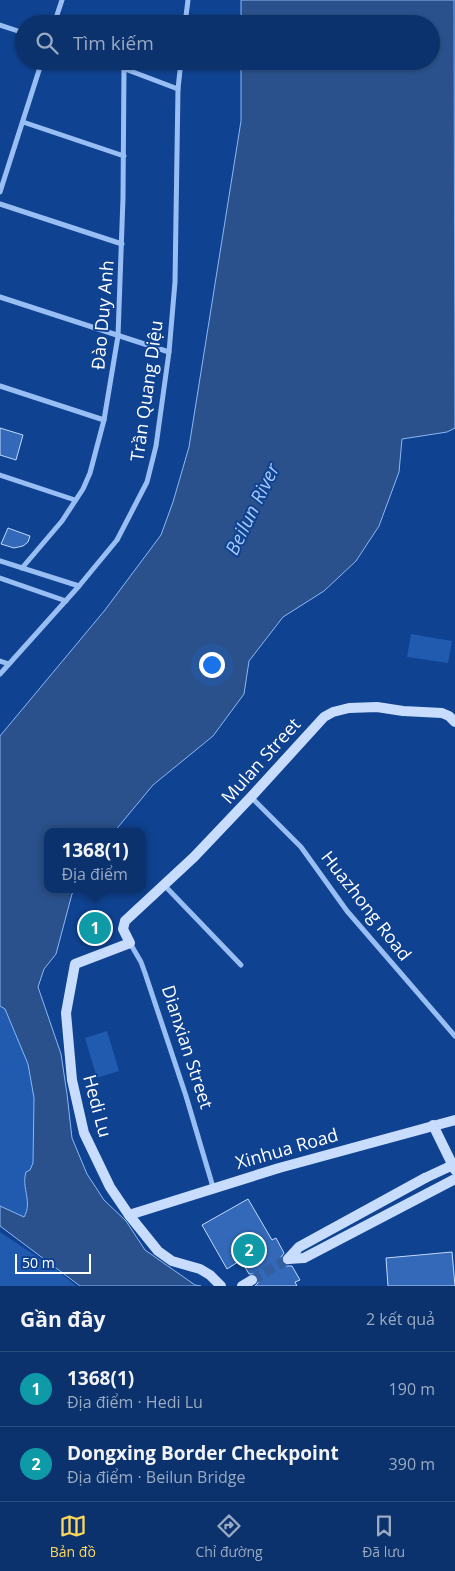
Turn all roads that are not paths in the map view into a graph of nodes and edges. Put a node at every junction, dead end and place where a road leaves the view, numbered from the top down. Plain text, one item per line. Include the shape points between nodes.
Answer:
1 (62, 0) edge
2 (188, 0) edge
3 (57, 15) edge
4 (186, 15) edge
5 (0, 25) edge
6 (15, 29) edge
7 (39, 70) edge
8 (124, 70) edge
9 (129, 70) edge
10 (180, 70) edge
11 (178, 89) junction
12 (22, 122) junction
13 (124, 156) junction
14 (0, 192) edge
15 (0, 204) edge
16 (122, 244) junction
17 (0, 297) edge
18 (118, 336) junction
19 (169, 352) junction
20 (0, 386) edge
21 (104, 420) junction
22 (0, 475) edge
23 (75, 500) junction
24 (0, 561) edge
25 (22, 568) junction
26 (0, 578) edge
27 (79, 586) junction
28 (66, 602) junction
29 (0, 661) edge
30 (10, 664) junction
31 (0, 674) edge
32 (455, 722) edge
33 (251, 797) junction
34 (165, 886) junction
35 (125, 921) joint
36 (130, 943) junction
37 (241, 965) dead end
38 (455, 1036) edge
39 (455, 1120) edge
40 (433, 1125) junction
41 (455, 1164) edge
42 (455, 1170) edge
43 (455, 1179) edge
44 (213, 1187) junction
45 (129, 1215) junction
46 (252, 1280) tunnel mouth
47 (221, 1286) edge
48 (242, 1286) edge

1 - 3 street
2 - 4 street
5 - 6 street
7 - 12 street
8 - 13 street, Đào Duy Anh
9 - 11 street
10 - 11 street, Trần Quang Diệu
11 - 19 street, Trần Quang Diệu via 175,282
12 - 13 street
12 - 14 street
13 - 16 street, Đào Duy Anh
15 - 16 street
16 - 18 street, Đào Duy Anh
17 - 18 street
18 - 19 street
18 - 21 street, Đào Duy Anh
19 - 27 street, Trần Quang Diệu via 156,446 147,482 117,540
20 - 21 street
21 - 23 street, Đào Duy Anh via 90,473
22 - 23 street
23 - 25 street, Đào Duy Anh via 62,521
24 - 25 street
25 - 27 street
26 - 28 street
27 - 28 street, Trần Quang Diệu
28 - 30 street, Trần Quang Diệu
29 - 30 street
30 - 31 street, Trần Quang Diệu
32 - 33 street, Mulan Street via 442,713 377,707 333,712 304,737
33 - 34 street, Mulan Street
33 - 38 street, Huazhong Road via 301,847 338,900
34 - 35 street, Mulan Street
34 - 37 street
35 - 36 street, Dianxian Street via 123,929
36 - 44 street, Dianxian Street via 145,973
36 - 45 street, Hedi Lu via 75,964 66,1013 72,1080 84,1133 110,1186
39 - 40 street, Xinhua Road
40 - 42 street
40 - 44 street, Xinhua Road
41 - 43 street, bridge via 299,1247 288,1259 304,1258
44 - 45 street, Xinhua Road
45 - 47 street, Hedi Lu via 158,1251 172,1261 200,1269
46 - 48 street

